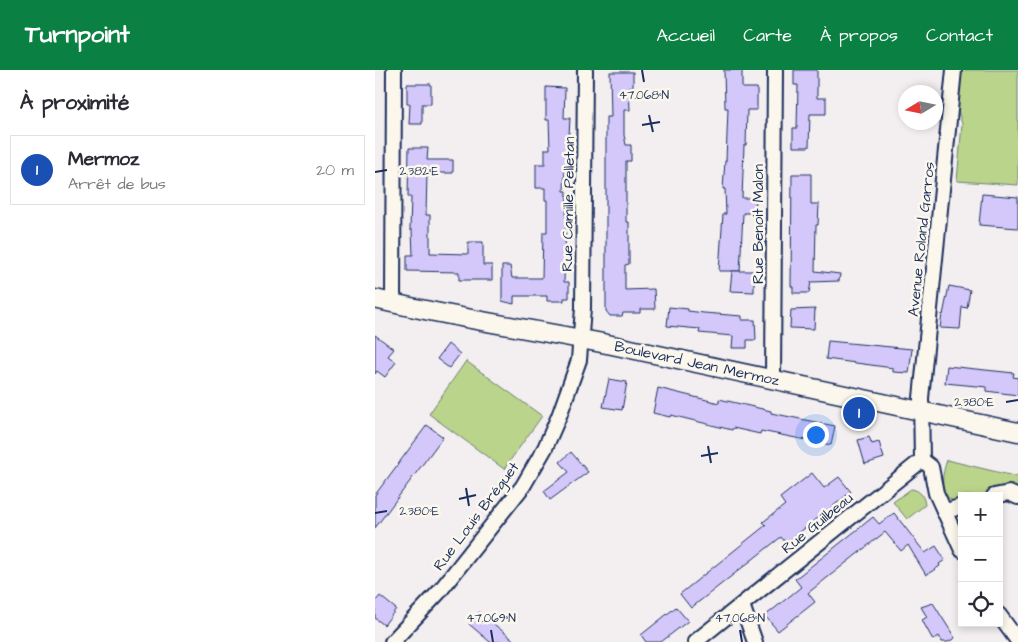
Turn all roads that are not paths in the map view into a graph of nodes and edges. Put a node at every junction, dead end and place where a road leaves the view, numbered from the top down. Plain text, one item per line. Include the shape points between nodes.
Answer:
1 (395, 70) edge
2 (585, 70) edge
3 (775, 70) edge
4 (955, 70) edge
5 (375, 299) edge
6 (393, 304) junction
7 (579, 338) junction
8 (773, 379) junction
9 (922, 412) junction
10 (1018, 432) edge
11 (922, 460) junction
12 (1003, 494) edge
13 (1018, 497) edge
14 (958, 507) edge
15 (944, 512) junction
16 (958, 542) edge
17 (742, 605) junction
18 (1003, 620) edge
19 (1018, 641) edge
20 (392, 642) edge
21 (695, 642) edge
22 (755, 642) edge

1 - 6 street
2 - 7 street, Rue Camille Pelletan via 583,308
3 - 8 street, Rue Benoit Malon
4 - 9 street, Avenue Roland Garros
5 - 6 street, Boulevard Jean Mermoz
6 - 7 street, Boulevard Jean Mermoz
7 - 8 street, Boulevard Jean Mermoz
7 - 20 street, Rue Louis Bréguet via 579,360 559,416 523,486 439,592
8 - 9 street, Boulevard Jean Mermoz
9 - 10 street, Boulevard Jean Mermoz
9 - 11 street
11 - 15 street via 931,467
11 - 17 street, Rue Guilbeau
12 - 13 street
14 - 15 street
15 - 16 street
17 - 21 street, Rue Guilbeau
17 - 22 street
18 - 19 street

